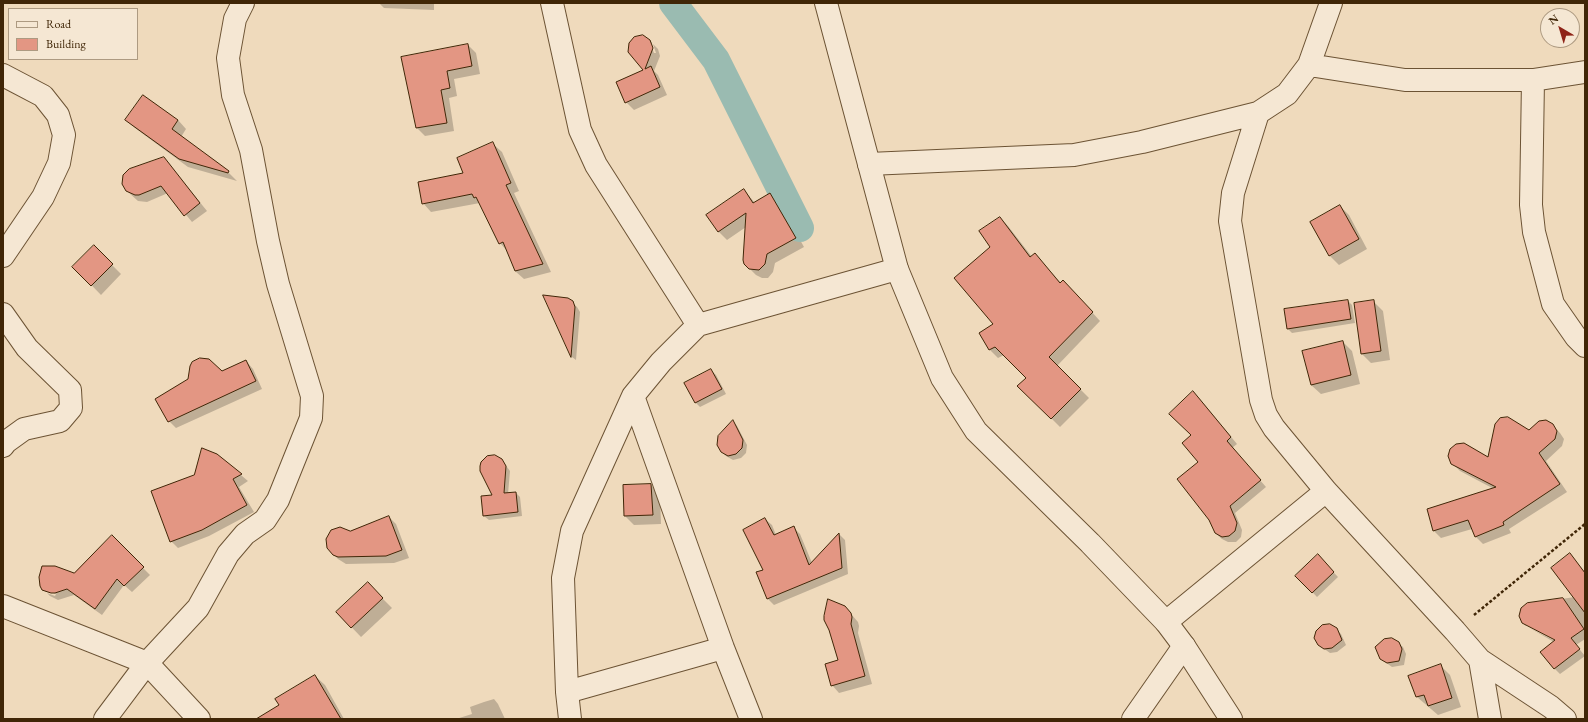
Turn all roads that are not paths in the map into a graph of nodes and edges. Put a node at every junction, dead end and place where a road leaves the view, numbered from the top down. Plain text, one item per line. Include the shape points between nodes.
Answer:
1 (243, 3) edge
2 (552, 3) edge
3 (826, 3) edge
4 (1331, 3) edge
5 (1310, 65) junction
6 (1585, 72) edge
7 (3, 75) edge
8 (1534, 80) junction
9 (1258, 113) junction
10 (869, 164) junction
11 (3, 256) edge
12 (897, 269) junction
13 (3, 314) edge
14 (698, 326) junction
15 (1585, 346) edge
16 (633, 396) junction
17 (3, 446) edge
18 (1326, 491) junction
19 (3, 606) edge
20 (1166, 622) junction
21 (1184, 646) junction
22 (724, 648) junction
23 (1480, 660) junction
24 (147, 663) junction
25 (567, 692) junction
26 (105, 719) edge
27 (199, 719) edge
28 (570, 719) edge
29 (751, 719) edge
30 (1133, 719) edge
31 (1231, 719) edge
32 (1490, 719) edge
33 (1565, 719) edge

1 - 24 street via 235,19 228,58 233,95 251,150 278,284 312,396 311,418 278,500 265,520 245,534 228,554 198,608
2 - 14 street via 580,130 596,165
3 - 10 street
4 - 5 street
5 - 8 street via 1405,80
5 - 9 street via 1286,94
6 - 8 street
7 - 11 street via 43,96 58,115 64,135 59,163 43,198
8 - 15 street via 1531,205 1534,232 1553,304
9 - 10 street via 1142,142 1074,155
9 - 18 street via 1233,193 1230,221 1260,392 1266,415 1274,428
10 - 12 street
12 - 14 street
12 - 20 street via 942,378 976,431
13 - 17 street via 27,348 70,390 71,408 60,421 24,429
14 - 16 street via 661,362
16 - 22 street
16 - 25 street via 572,531 563,578
18 - 20 street
18 - 23 street
19 - 24 street
20 - 21 street
21 - 30 street
21 - 31 street
22 - 25 street
22 - 29 street
23 - 32 street
23 - 33 street via 1546,703
24 - 26 street
24 - 27 street
25 - 28 street

